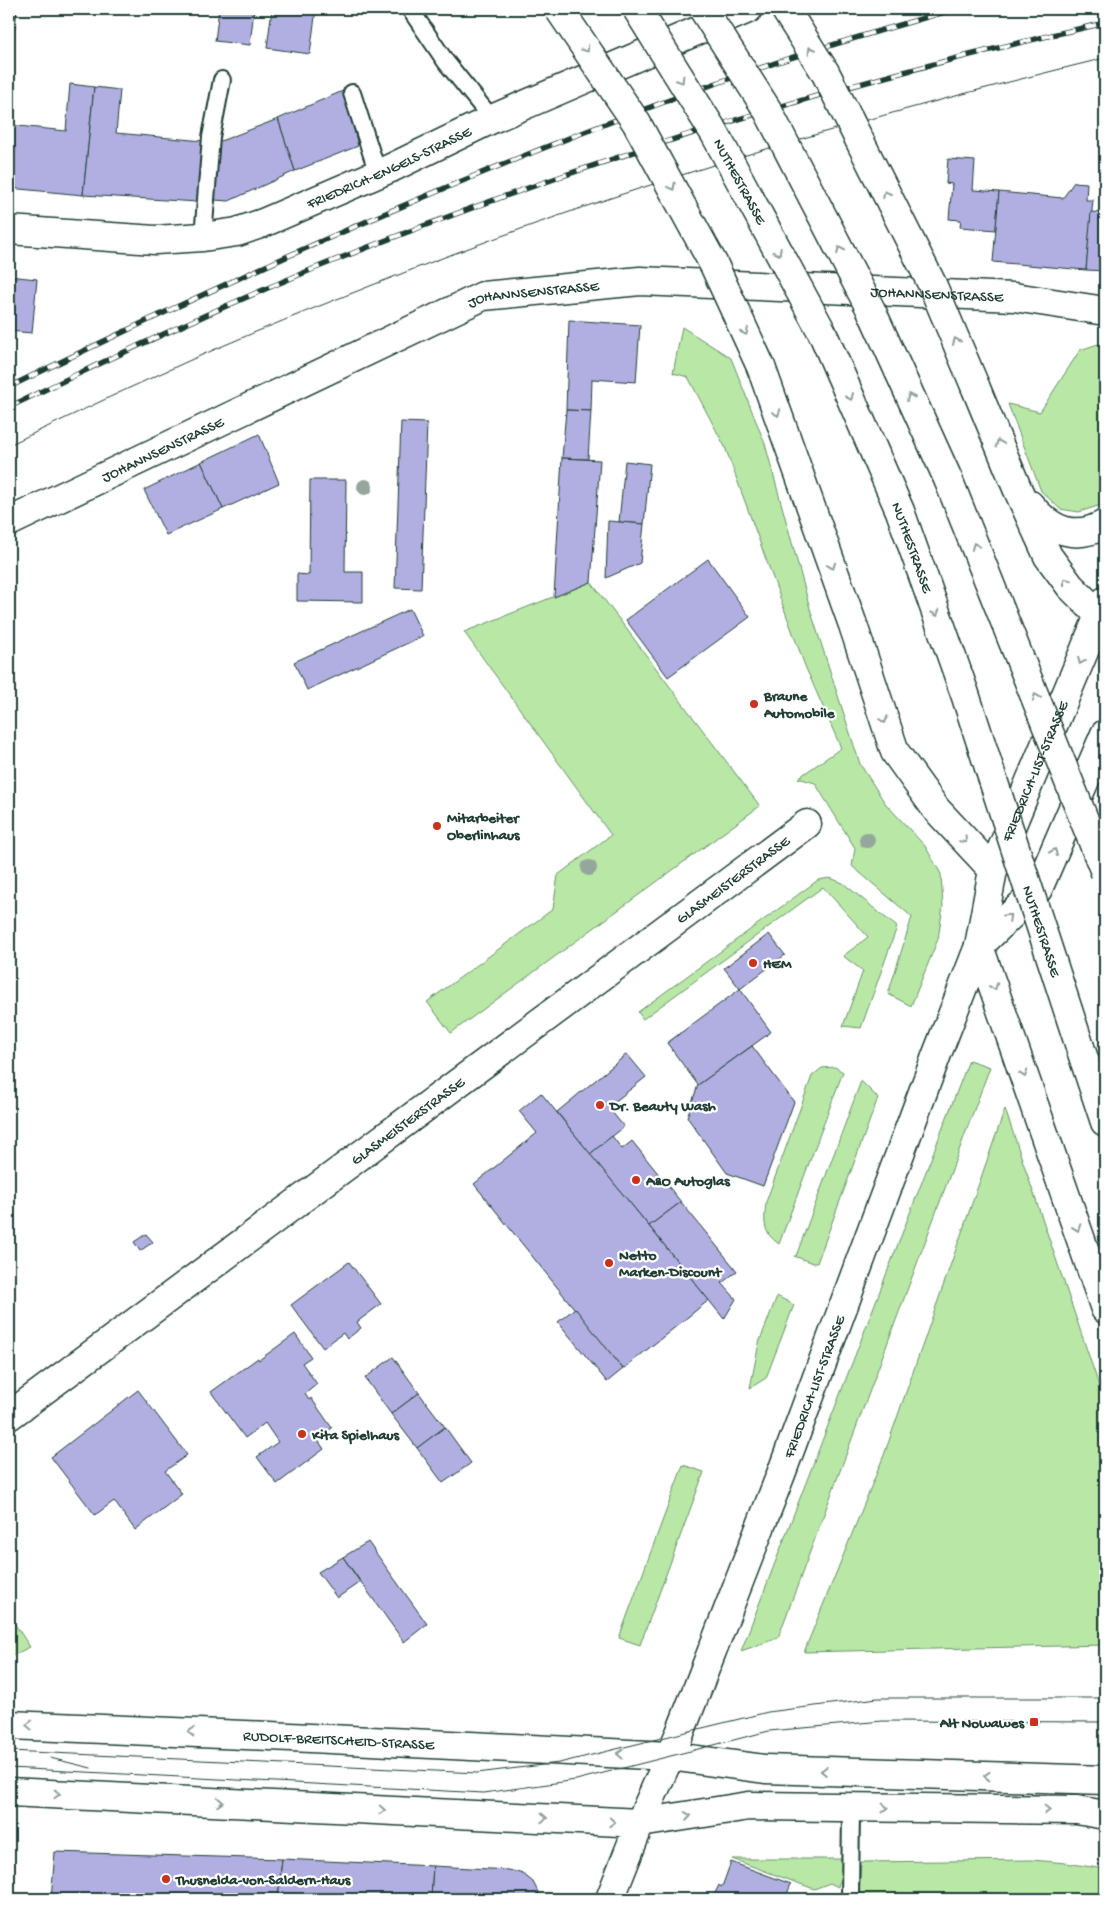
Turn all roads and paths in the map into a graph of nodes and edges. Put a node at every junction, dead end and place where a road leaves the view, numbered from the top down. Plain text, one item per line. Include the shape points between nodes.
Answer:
1 (410, 9) edge
2 (559, 9) edge
3 (637, 9) edge
4 (703, 9) edge
5 (748, 9) edge
6 (785, 9) edge
7 (222, 80) dead end
8 (352, 93) dead end
9 (492, 119) junction
10 (378, 174) junction
11 (9, 230) edge
12 (203, 237) junction
13 (1105, 311) edge
14 (1017, 488) junction
15 (9, 522) edge
16 (1105, 524) edge
17 (1104, 612) edge
18 (1105, 734) edge
19 (1070, 816) junction
20 (807, 824) dead end
21 (1105, 839) edge
22 (993, 870) junction
23 (1105, 872) edge
24 (1038, 889) junction
25 (979, 946) junction
26 (1105, 1122) edge
27 (1105, 1309) edge
28 (9, 1416) edge
29 (9, 1725) edge
30 (668, 1756) junction
31 (1105, 1780) edge
32 (9, 1792) edge
33 (851, 1808) junction
34 (1105, 1816) edge
35 (640, 1823) junction
36 (610, 1899) edge
37 (850, 1899) edge

1 - 9 lane via 446,62
2 -> 22 main road, bridge via 636,122 714,265 761,367 895,752 936,809
3 -> 26 main road, NUTHESTRASSE, bridge via 715,134 822,332 900,511 965,694
23 -> 4 main road, bridge via 948,479 872,312 768,111
5 - 9 main road, FRIEDRICH-ENGELS-STRASSE
14 -> 6 main road, bridge via 932,284 825,72
7 - 12 lane via 211,137
8 - 10 lane
9 - 10 main road, FRIEDRICH-ENGELS-STRASSE
10 - 12 main road, FRIEDRICH-ENGELS-STRASSE via 263,223 237,232
11 - 12 main road, FRIEDRICH-ENGELS-STRASSE via 154,240
13 - 15 main road, JOHANNSENSTRASSE via 1014,297 640,280 483,296
14 - 16 main road via 1037,514 1056,529 1076,533 1095,530
17 -> 14 main road via 1070,586 1048,556
17 -> 22 main road, FRIEDRICH-LIST-STRASSE
18 - 19 main road, FRIEDRICH-LIST-STRASSE
19 - 21 main road
24 -> 19 main road, FRIEDRICH-LIST-STRASSE
20 - 28 main road, GLASMEISTERSTRASSE
22 - 24 main road
22 - 25 main road, FRIEDRICH-LIST-STRASSE
25 -> 24 main road, FRIEDRICH-LIST-STRASSE
25 -> 27 main road
25 - 30 main road, FRIEDRICH-LIST-STRASSE via 781,1474
30 -> 29 main road, RUDOLF-BREITSCHEID-STRASSE
31 -> 30 main road, RUDOLF-BREITSCHEID-STRASSE via 765,1769
30 - 35 main road, FRIEDRICH-LIST-STRASSE
32 -> 35 main road
33 -> 34 main road via 1077,1810
35 -> 33 main road via 749,1806
33 - 37 lane
35 - 36 main road

